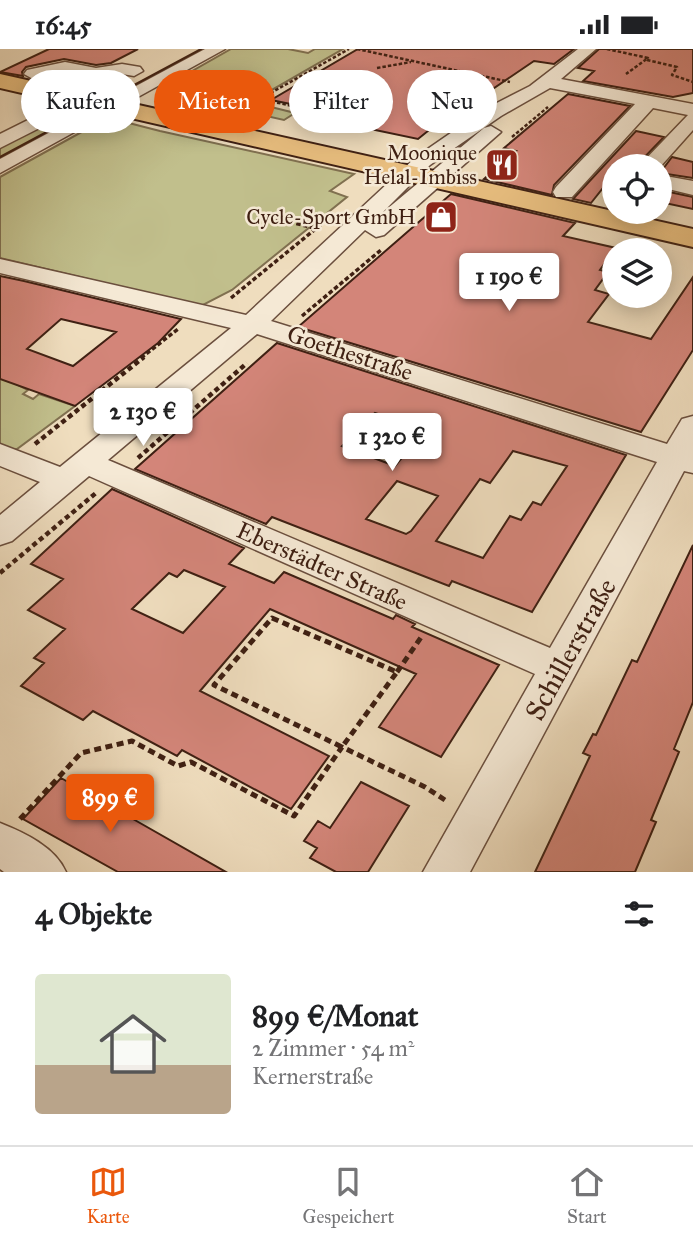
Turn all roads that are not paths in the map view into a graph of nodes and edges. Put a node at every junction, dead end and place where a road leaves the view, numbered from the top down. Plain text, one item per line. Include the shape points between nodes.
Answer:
1 (217, 49) edge
2 (588, 49) edge
3 (152, 62) dead end
4 (0, 68) edge
5 (139, 70) edge
6 (21, 72) edge
7 (140, 78) edge
8 (0, 81) edge
9 (21, 83) edge
10 (512, 86) road end
11 (539, 88) junction
12 (140, 97) edge
13 (649, 101) junction
14 (693, 110) edge
15 (693, 118) edge
16 (21, 132) edge
17 (48, 133) edge
18 (0, 142) edge
19 (660, 154) edge
20 (0, 167) edge
21 (430, 171) junction
22 (672, 184) edge
23 (693, 188) edge
24 (564, 192) junction
25 (602, 200) edge
26 (672, 216) edge
27 (693, 220) edge
28 (693, 238) edge
29 (0, 266) edge
30 (270, 321) junction
31 (693, 425) edge
32 (7, 457) edge
33 (684, 460) edge
34 (74, 471) junction
35 (0, 533) edge
36 (559, 668) junction
37 (9, 833) edge
38 (43, 872) edge
39 (446, 872) edge

1 - 7 street
2 - 11 street
3 - 5 street
4 - 6 main road
8 - 9 main road
10 - 11 street
11 - 13 street via 568,86
11 - 21 street
11 - 21 street via 494,112
12 - 21 main road
13 - 14 street
13 - 24 street
15 - 19 street
16 - 18 street
17 - 20 street
21 - 24 main road
21 - 28 main road
21 - 30 street
22 - 23 street
24 - 25 main road
26 - 27 main road
29 - 30 street, Goethestraße via 202,312
30 - 33 street, Goethestraße
30 - 34 street
31 - 33 street, Schillerstraße
32 - 34 street, Eberstädter Straße
33 - 36 street, Schillerstraße
34 - 35 street
34 - 36 street, Eberstädter Straße via 117,476
36 - 39 street, Schillerstraße
37 - 38 street

